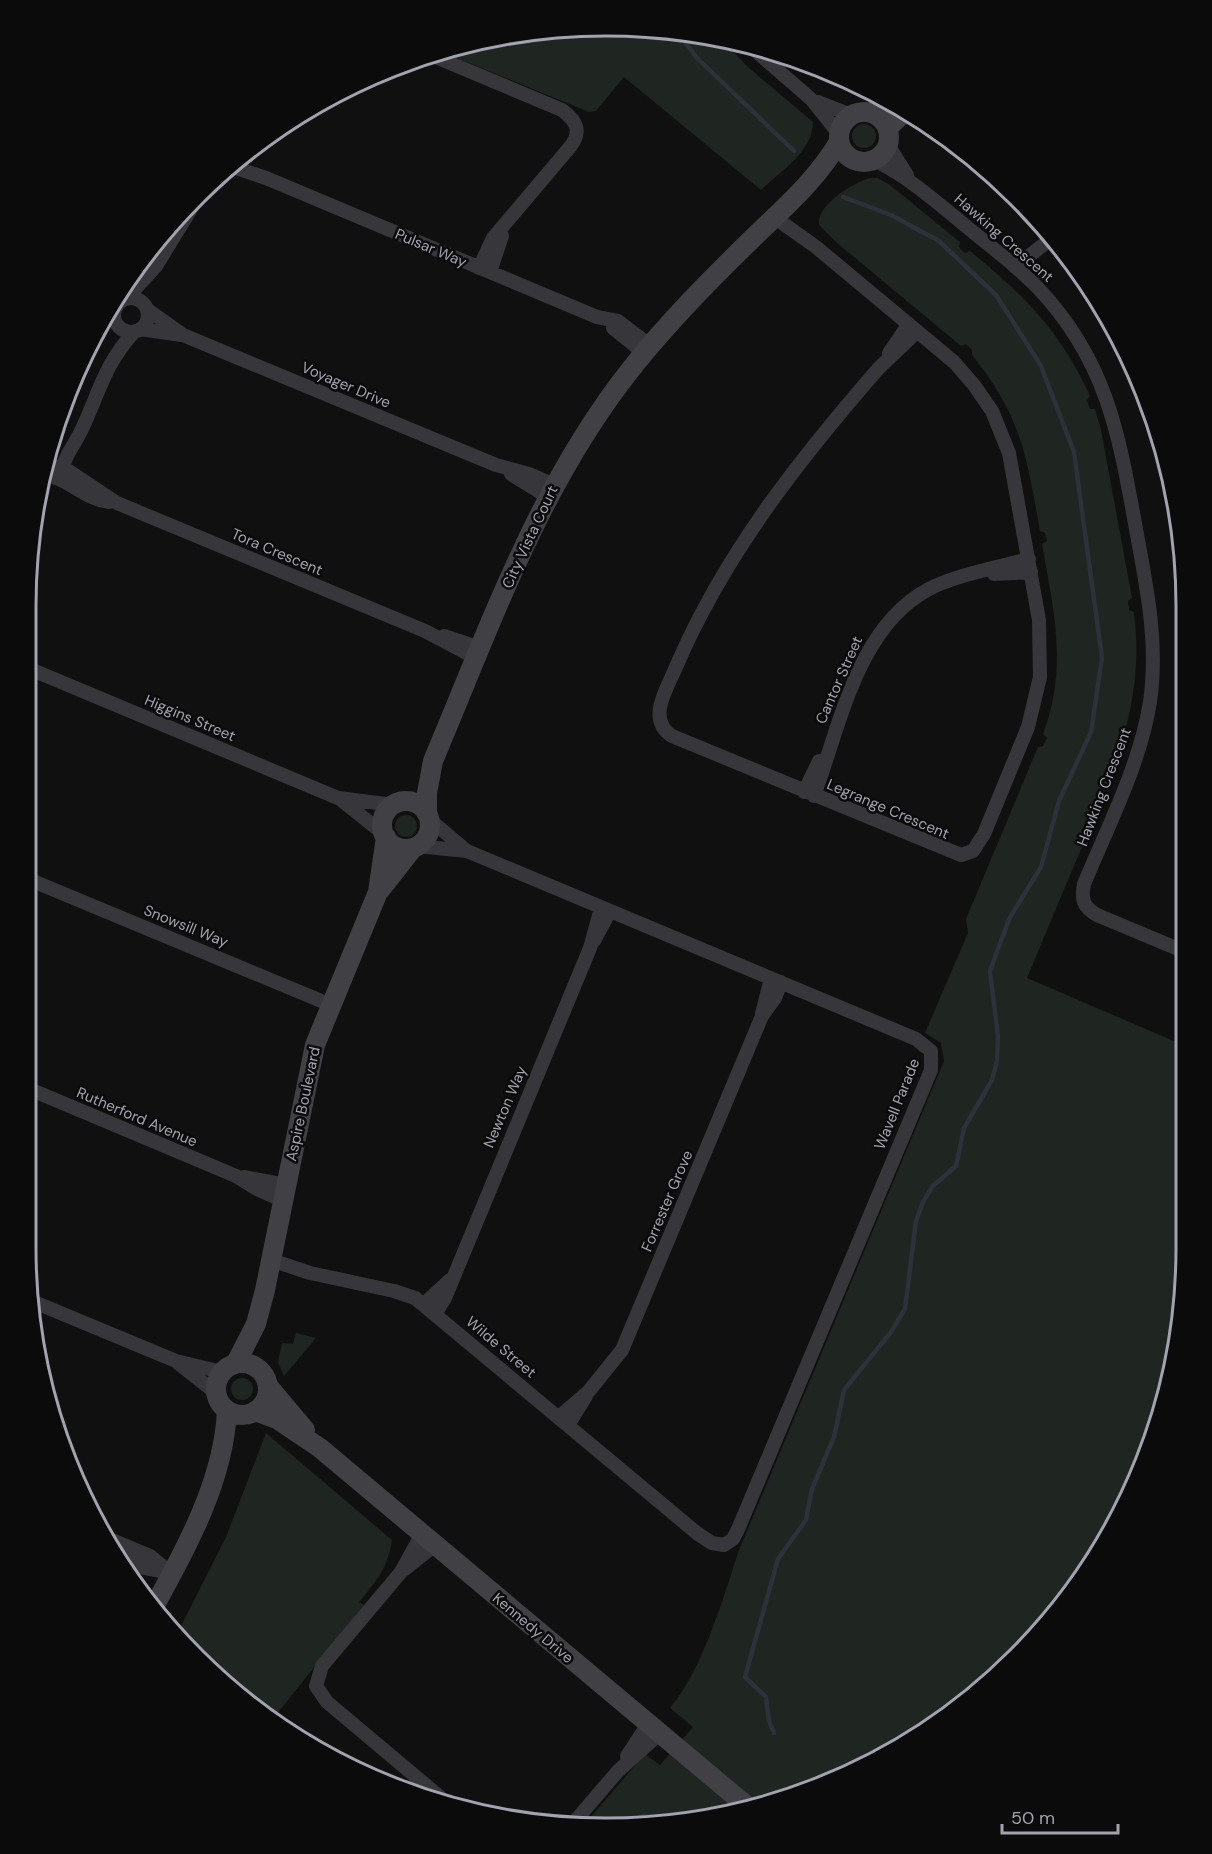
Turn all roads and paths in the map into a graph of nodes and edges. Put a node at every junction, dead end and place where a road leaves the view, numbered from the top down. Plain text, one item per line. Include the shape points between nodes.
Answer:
1 (764, 58) edge
2 (443, 60) edge
3 (811, 99) junction
4 (880, 106) edge
5 (872, 112) junction
6 (851, 115) junction
7 (901, 118) edge
8 (888, 137) junction
9 (839, 138) junction
10 (864, 160) junction
11 (246, 164) edge
12 (240, 169) edge
13 (266, 178) junction
14 (814, 180) junction
15 (914, 184) junction
16 (779, 213) junction
17 (180, 227) edge
18 (1046, 244) edge
19 (156, 266) junction
20 (484, 270) junction
21 (1020, 271) junction
22 (132, 290) edge
23 (126, 299) edge
24 (146, 308) junction
25 (113, 320) edge
26 (112, 321) edge
27 (913, 327) junction
28 (137, 331) junction
29 (183, 335) junction
30 (647, 349) junction
31 (111, 359) junction
32 (60, 471) edge
33 (551, 491) junction
34 (1030, 566) junction
35 (478, 653) junction
36 (36, 672) edge
37 (433, 761) junction
38 (809, 794) junction
39 (338, 798) junction
40 (396, 804) junction
41 (428, 816) junction
42 (385, 836) junction
43 (415, 847) junction
44 (467, 851) junction
45 (36, 882) edge
46 (378, 892) junction
47 (606, 909) junction
48 (1176, 948) edge
49 (776, 980) junction
50 (331, 1005) junction
51 (36, 1092) edge
52 (284, 1193) junction
53 (270, 1266) junction
54 (452, 1279) junction
55 (39, 1304) edge
56 (424, 1304) junction
57 (435, 1314) junction
58 (256, 1324) junction
59 (176, 1361) junction
60 (229, 1367) junction
61 (265, 1380) junction
62 (216, 1393) junction
63 (227, 1410) junction
64 (251, 1413) junction
65 (563, 1421) junction
66 (320, 1448) junction
67 (219, 1465) junction
68 (648, 1492) joint
69 (429, 1540) junction
70 (118, 1543) edge
71 (130, 1562) edge
72 (172, 1574) junction
73 (158, 1600) edge
74 (653, 1729) junction
75 (433, 1791) edge
76 (742, 1801) edge
77 (578, 1817) edge

1 - 3 street
2 - 20 street via 557,107 576,123 578,133 508,220
3 - 6 street
3 - 9 street
4 - 5 street
5 - 6 street
5 - 8 street via 885,121
6 - 9 street via 845,120
7 - 8 street
8 - 10 street
8 - 15 street, Hawking Crescent via 893,156
9 - 10 street via 848,156
9 - 14 street
10 - 14 street
10 - 15 street, Hawking Crescent
11 - 13 street, Pulsar Way
12 - 13 street, Pulsar Way
13 - 20 street, Pulsar Way
14 - 16 street
15 - 21 street, Hawking Crescent
16 - 27 street, Legrange Crescent
16 - 30 street
17 - 19 street
18 - 21 street
19 - 22 street
19 - 24 street
20 - 30 street, Pulsar Way via 597,316
21 - 48 street, Hawking Crescent via 1072,329 1109,401 1121,445 1152,623 1153,665 1145,726 1084,884 1082,900 1097,915
23 - 24 street via 137,298
24 - 28 street via 147,321
24 - 29 street, Voyager Drive
25 - 28 street via 124,331
26 - 31 street
27 - 34 street, Legrange Crescent via 965,372 996,418 1009,453
27 - 38 street, Legrange Crescent via 780,490 729,561 686,644 658,714 662,729 672,736
28 - 29 street, Voyager Drive
28 - 31 street
29 - 33 street, Voyager Drive via 496,465 530,474
30 - 33 street, City Vista Court via 592,423
31 - 32 street via 81,431 75,460
32 - 35 street, Tora Crescent via 91,498 117,503
33 - 35 street, City Vista Court
34 - 38 street, Cantor Street via 974,575 928,590 884,626 865,658
34 - 38 street, Legrange Crescent via 1041,640 1038,696 984,834 973,851 956,855
35 - 37 street, City Vista Court
36 - 39 street, Higgins Street
37 - 40 street
37 - 41 street via 427,793
39 - 40 street, Higgins Street
39 - 42 street, Higgins Street
40 - 41 street via 418,804
40 - 42 street via 385,815
41 - 43 street via 428,835
41 - 44 street, Wavell Parade
42 - 43 street via 397,847
42 - 46 street, Aspire Boulevard
43 - 44 street, Wavell Parade
43 - 46 street, Aspire Boulevard
44 - 47 street, Wavell Parade
45 - 50 street, Snowsill Way
46 - 50 street, Aspire Boulevard
47 - 49 street, Wavell Parade
47 - 54 street, Newton Way
49 - 65 street, Forrester Grove via 775,998 762,1016 625,1344
49 - 68 street, Wavell Parade via 922,1042 933,1055 930,1070 733,1539 724,1545 706,1540
50 - 52 street, Aspire Boulevard via 315,1045
51 - 52 street, Rutherford Avenue via 236,1176 257,1189
52 - 53 street, Aspire Boulevard
53 - 56 street, Wilde Street via 295,1275 310,1273 403,1293
53 - 58 street, Aspire Boulevard
54 - 56 street, Newton Way
54 - 57 street, Newton Way
55 - 59 street
56 - 57 street, Wilde Street
57 - 65 street, Wilde Street
58 - 60 street, Aspire Boulevard
58 - 61 street, Aspire Boulevard
59 - 60 street
59 - 62 street
60 - 61 street via 250,1364
60 - 62 street via 215,1385
61 - 64 street via 265,1401
61 - 66 street, Kennedy Drive
62 - 63 street
63 - 64 street
63 - 67 street
64 - 66 street, Kennedy Drive via 277,1419
64 - 67 street
65 - 68 street, Wilde Street
66 - 69 street, Kennedy Drive
67 - 72 street
69 - 74 street, Kennedy Drive
69 - 75 street via 318,1671 316,1686 327,1702
70 - 72 street via 150,1556
71 - 72 street
72 - 73 street
74 - 76 street, Kennedy Drive
74 - 77 street

